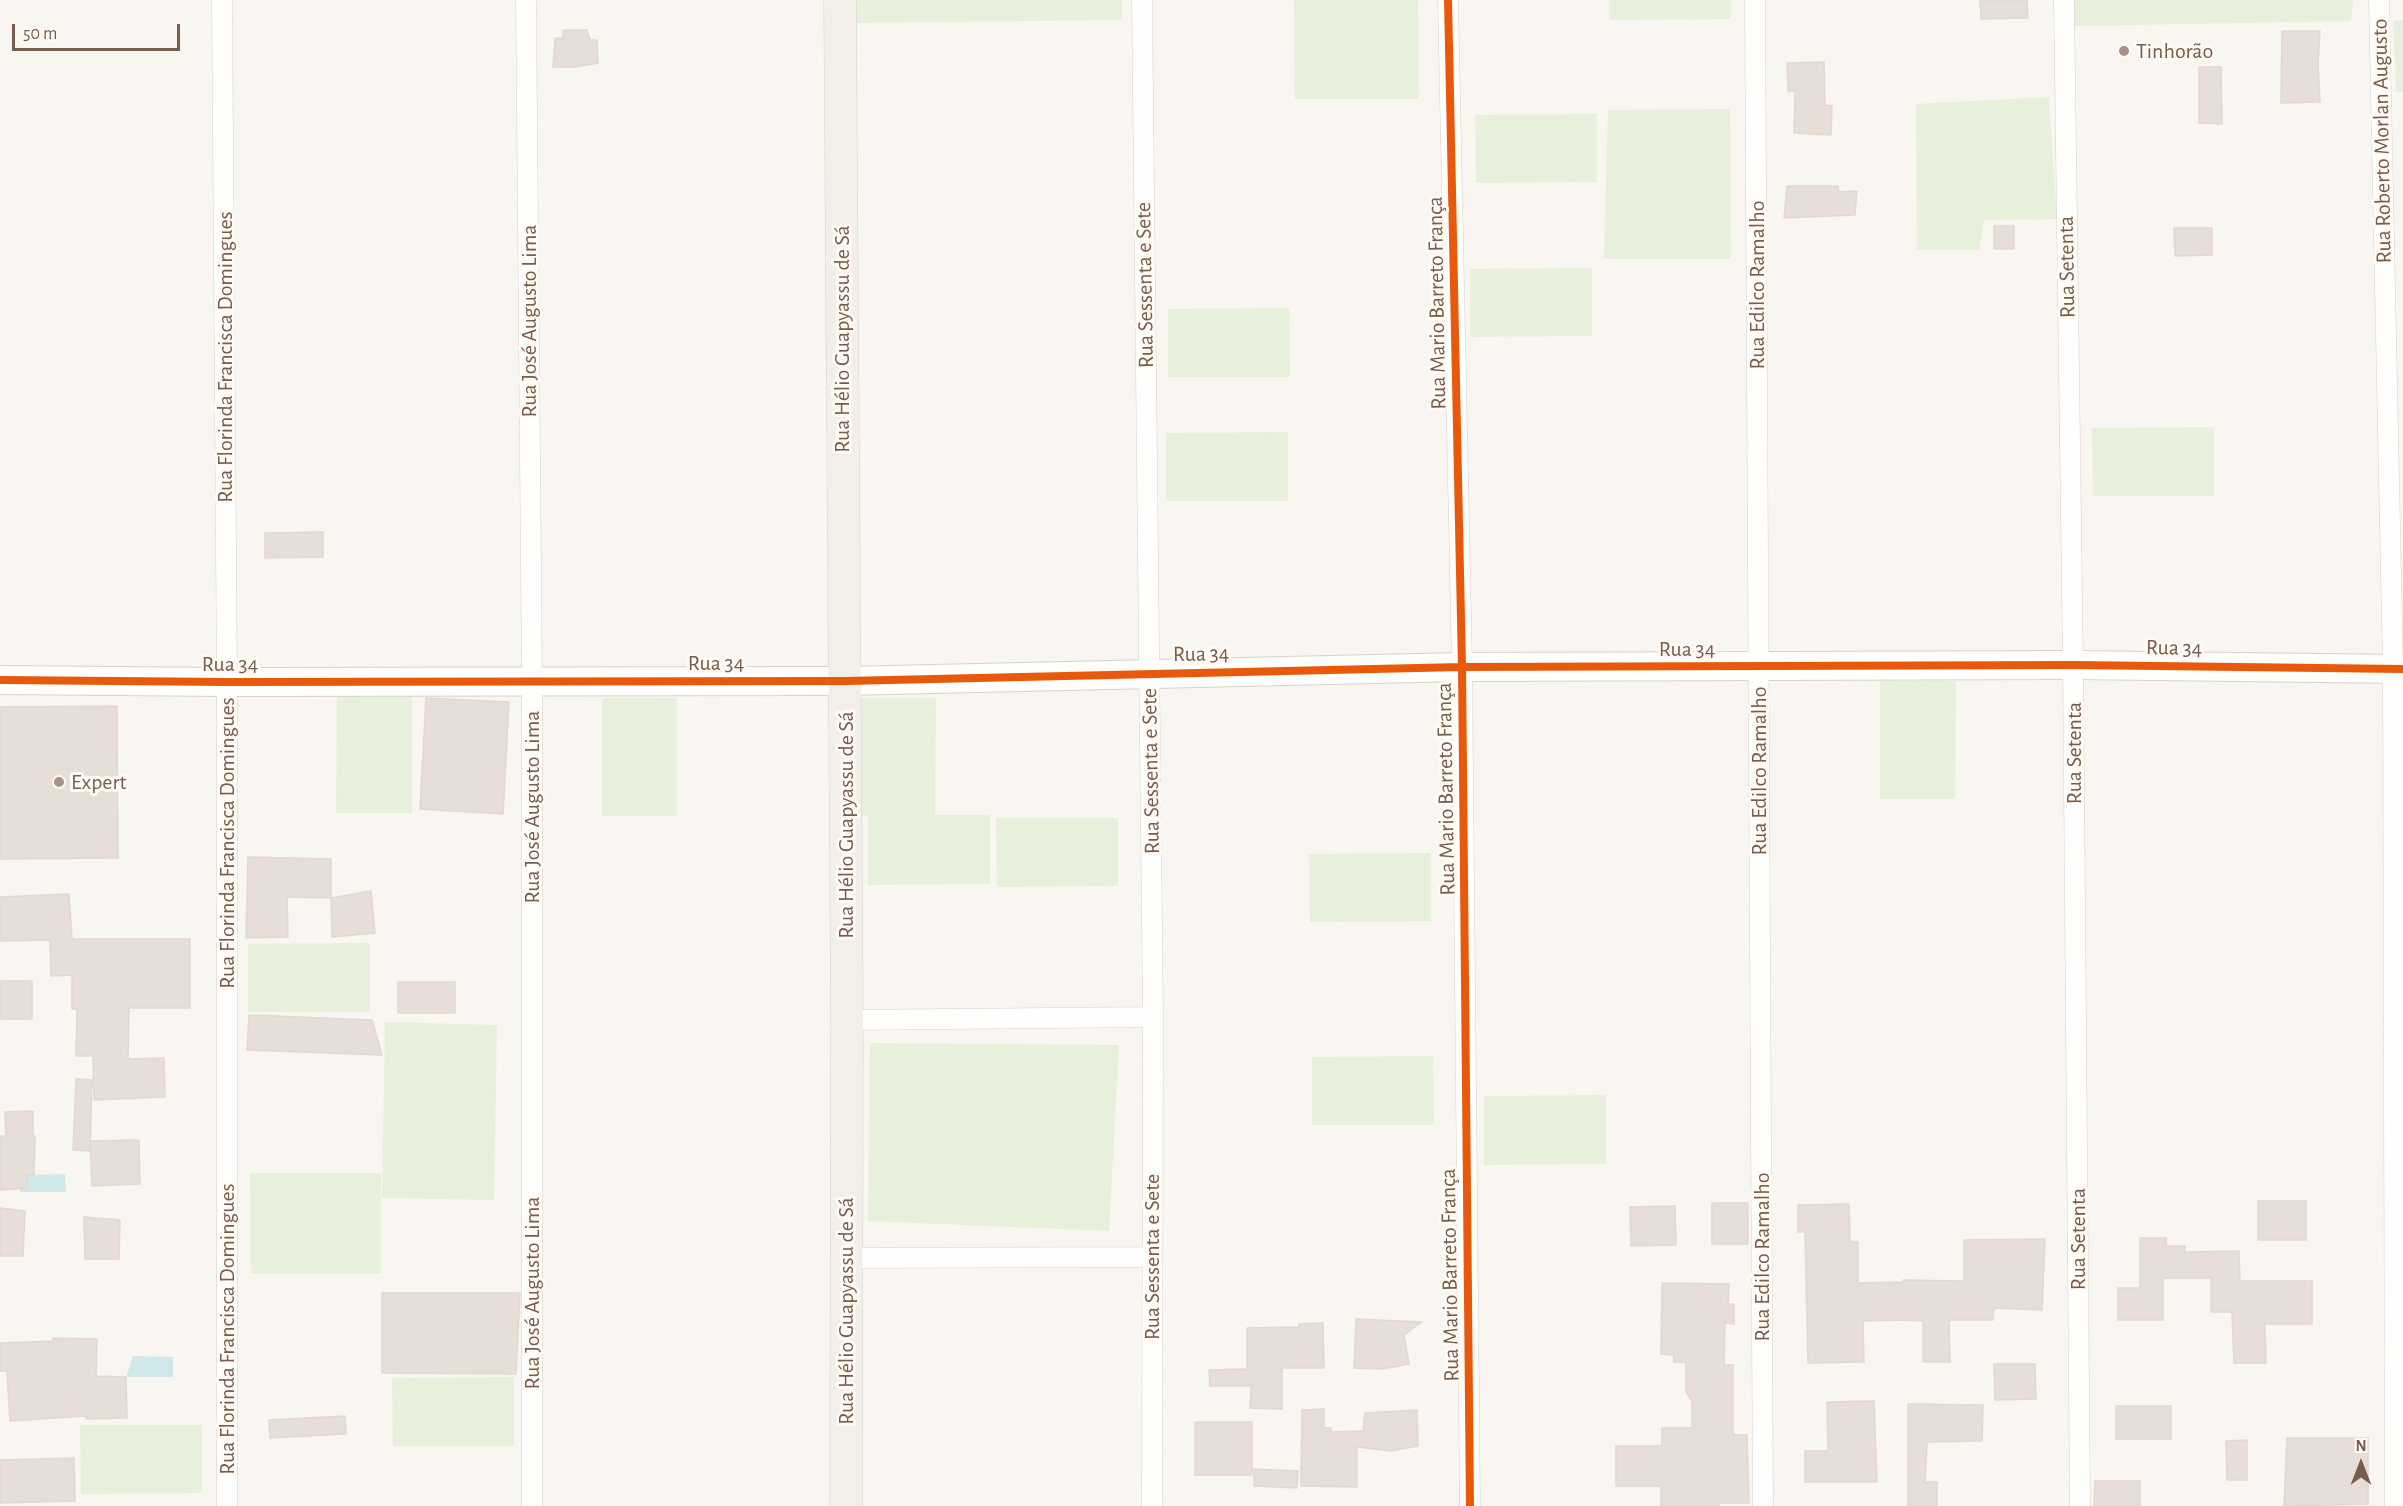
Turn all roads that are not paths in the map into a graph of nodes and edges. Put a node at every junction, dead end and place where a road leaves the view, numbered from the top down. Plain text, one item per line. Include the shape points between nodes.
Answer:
1 (222, 0) edge
2 (526, 0) edge
3 (840, 0) edge
4 (1142, 0) edge
5 (1448, 0) edge
6 (1755, 0) edge
7 (2064, 0) edge
8 (2379, 0) edge
9 (2073, 665) junction
10 (1462, 667) junction
11 (1759, 667) junction
12 (2398, 669) edge
13 (1150, 673) junction
14 (0, 680) edge
15 (532, 681) junction
16 (846, 681) junction
17 (227, 682) junction
18 (1153, 1017) junction
19 (847, 1020) junction
20 (1152, 1257) junction
21 (847, 1258) junction
22 (227, 1506) edge
23 (532, 1506) edge
24 (846, 1506) edge
25 (1152, 1506) edge
26 (1470, 1506) edge
27 (1763, 1506) edge
28 (2080, 1506) edge
29 (2395, 1506) edge

1 - 17 street, Rua Florinda Francisca Domingues
2 - 15 street, Rua José Augusto Lima
3 - 16 main road, Rua Hélio Guapyassu de Sá
4 - 13 street, Rua Sessenta e Sete
5 - 10 street, Rua Mario Barreto França
6 - 11 street, Rua Edilco Ramalho
7 - 9 street, Rua Setenta
8 - 12 street, Rua Roberto Morlan Augusto
9 - 11 street, Rua 34
9 - 12 street, Rua 34
9 - 28 street, Rua Setenta
10 - 11 street, Rua 34
10 - 13 street, Rua 34
10 - 26 street, Rua Mario Barreto França
11 - 27 street, Rua Edilco Ramalho
12 - 29 street, Rua Roberto Morlan Augusto
13 - 16 street, Rua 34
13 - 18 street, Rua Sessenta e Sete
14 - 17 street, Rua 34
15 - 16 street, Rua 34
15 - 17 street, Rua 34
15 - 23 street, Rua José Augusto Lima
16 - 19 main road, Rua Hélio Guapyassu de Sá
17 - 22 street, Rua Florinda Francisca Domingues
18 - 19 street
18 - 20 street, Rua Sessenta e Sete
19 - 21 main road, Rua Hélio Guapyassu de Sá
20 - 21 street
20 - 25 street, Rua Sessenta e Sete
21 - 24 main road, Rua Hélio Guapyassu de Sá

